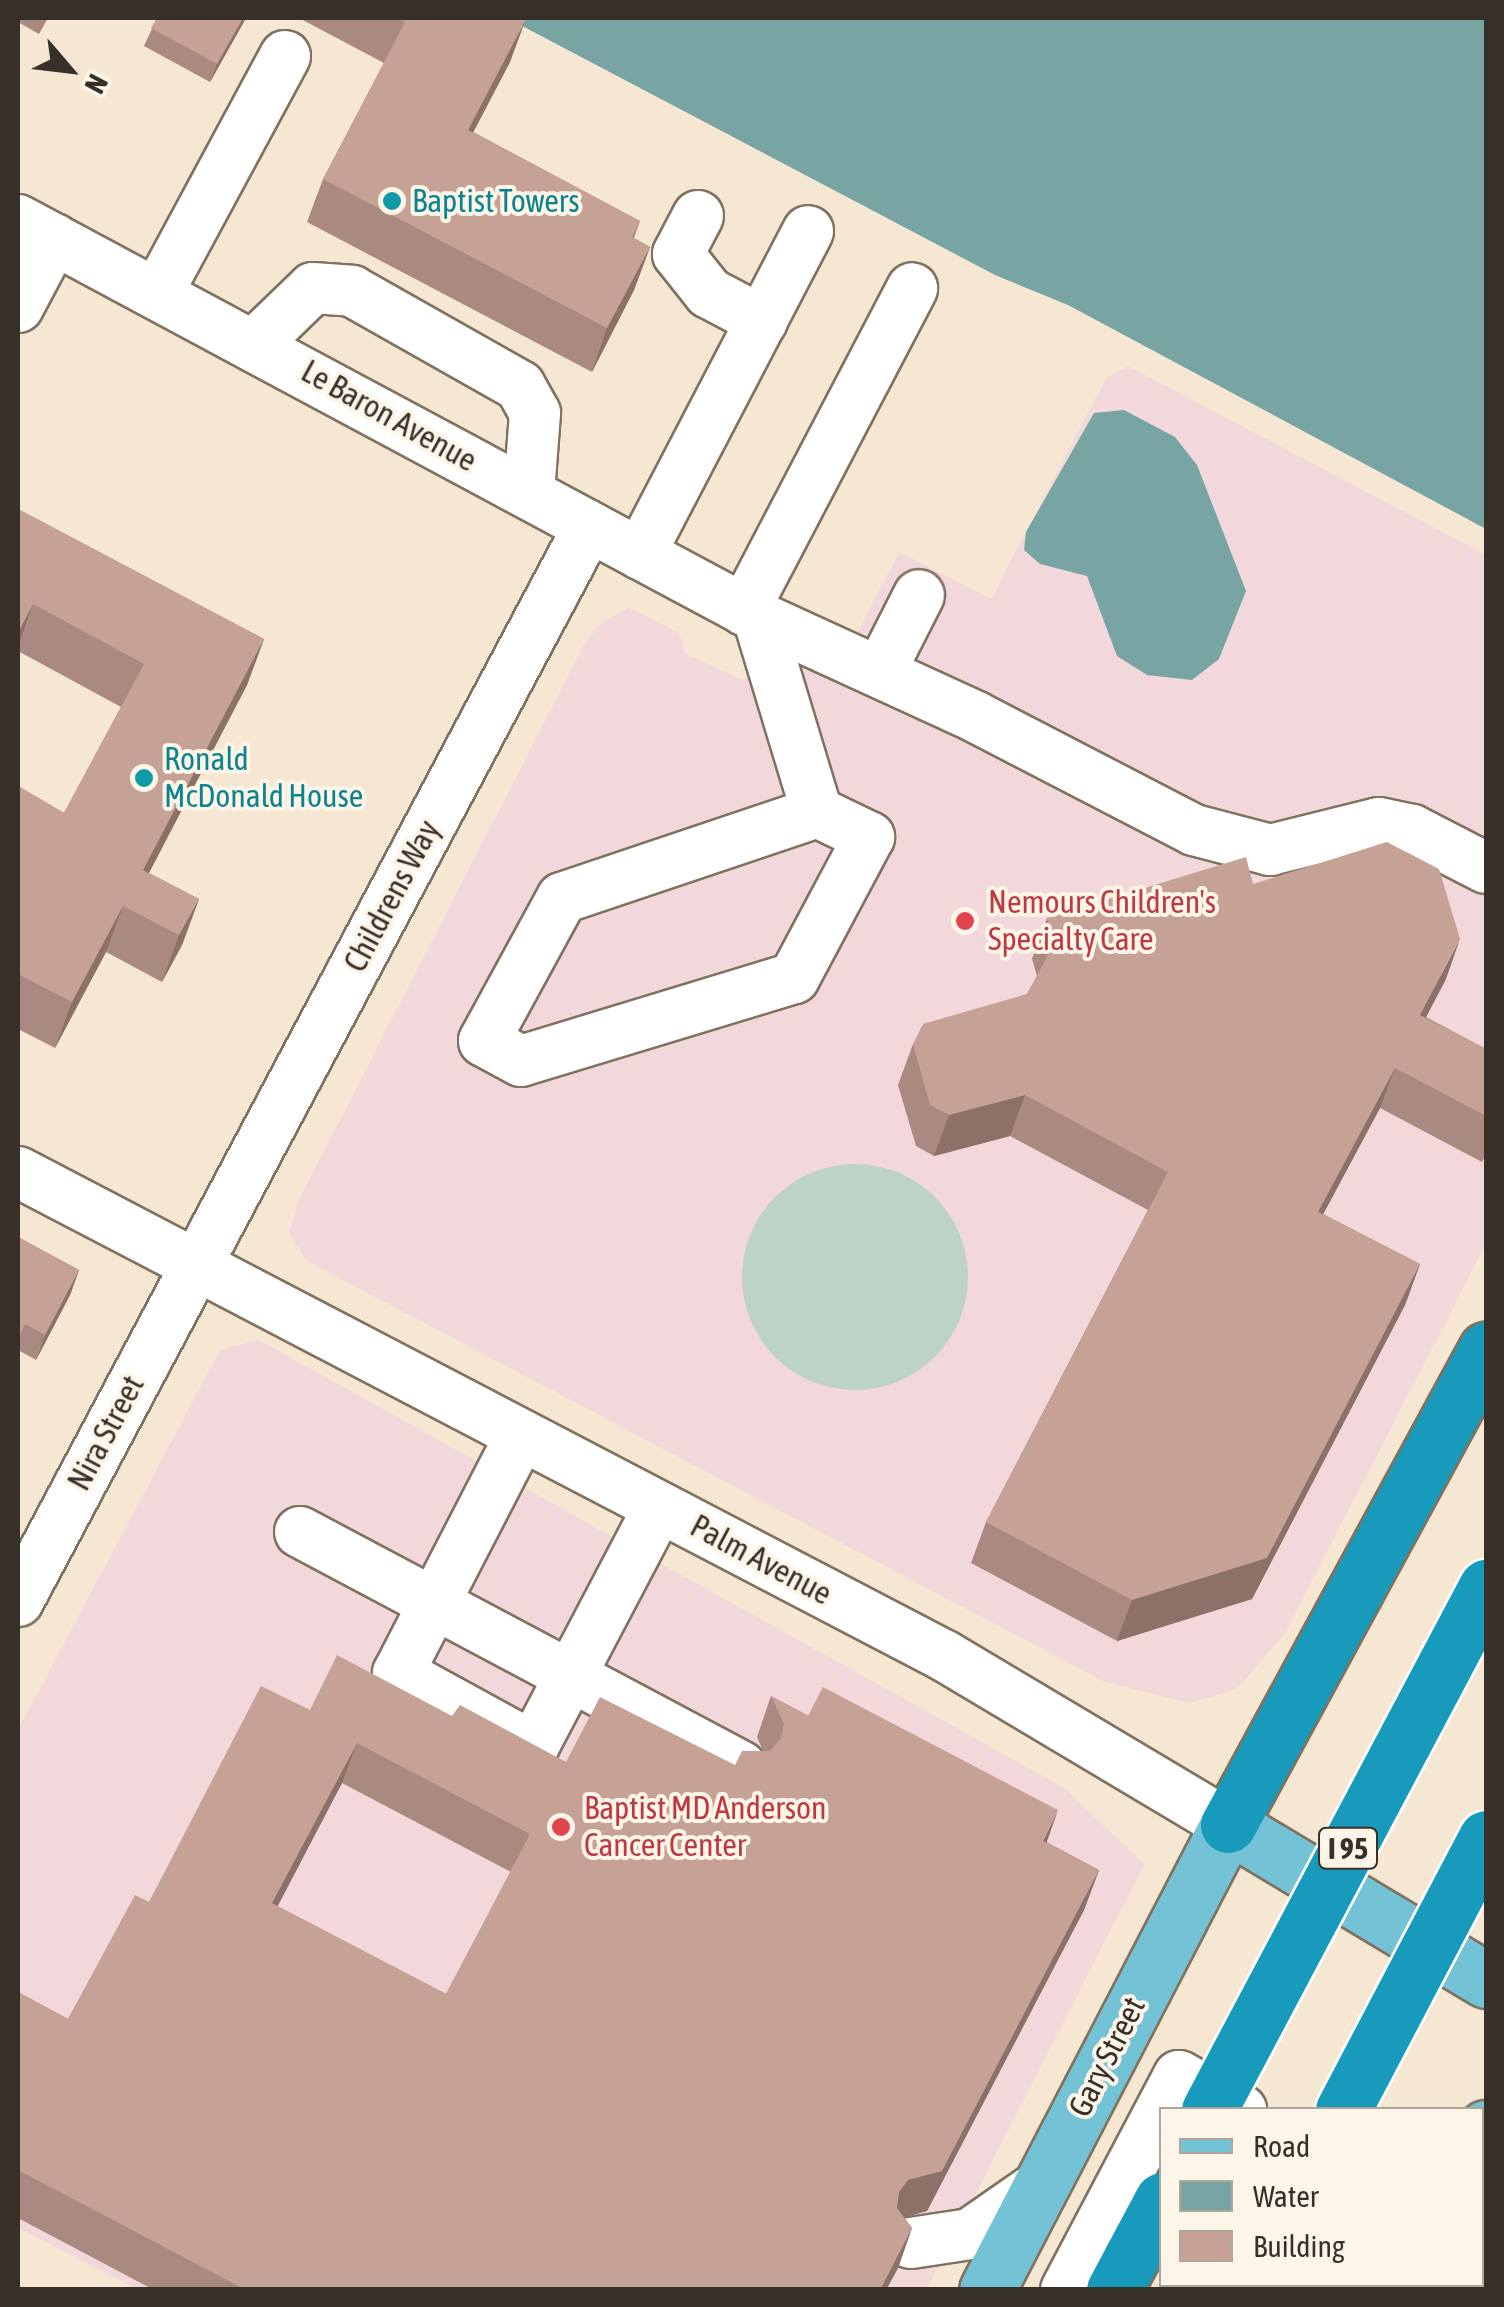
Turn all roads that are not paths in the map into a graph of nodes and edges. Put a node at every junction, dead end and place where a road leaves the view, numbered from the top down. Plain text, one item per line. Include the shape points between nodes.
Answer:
1 (285, 56) dead end
2 (698, 216) dead end
3 (36, 229) edge
4 (808, 231) dead end
5 (912, 288) dead end
6 (158, 292) junction
7 (18, 308) edge
8 (762, 321) junction
9 (256, 343) junction
10 (529, 493) junction
11 (589, 526) junction
12 (640, 554) junction
13 (920, 595) dead end
14 (751, 613) junction
15 (880, 672) junction
16 (816, 812) junction
17 (1483, 856) edge
18 (18, 1172) edge
19 (195, 1266) junction
20 (1486, 1350) edge
21 (521, 1435) junction
22 (658, 1507) junction
23 (300, 1532) dead end
24 (1486, 1588) edge
25 (18, 1601) edge
26 (436, 1603) junction
27 (569, 1674) junction
28 (741, 1766) edge
29 (1228, 1825) junction
30 (1486, 1838) edge
31 (1486, 1980) edge
32 (1163, 2107) edge
33 (1212, 2107) edge
34 (1236, 2107) edge
35 (1345, 2107) edge
36 (1159, 2114) edge
37 (1042, 2184) junction
38 (1159, 2206) edge
39 (911, 2243) edge
40 (987, 2290) edge
41 (1066, 2290) edge
42 (1114, 2290) edge

1 - 6 street
2 - 8 street via 678,254 709,293
3 - 6 street, Le Baron Avenue
3 - 7 street
4 - 8 street
5 - 14 street
6 - 9 street, Le Baron Avenue
8 - 12 street
9 - 10 street, Le Baron Avenue
9 - 10 street via 313,288 352,292 520,386 535,414
10 - 11 street, Le Baron Avenue
11 - 12 street, Le Baron Avenue
11 - 19 street, Childrens Way
12 - 14 street, Le Baron Avenue
13 - 15 street
14 - 15 street, Le Baron Avenue
14 - 16 street
15 - 17 street, Le Baron Avenue via 1213,838 1251,849 1286,849 1336,828 1380,823
16 - 16 street via 562,898 484,1041 520,1061 794,978 868,837
18 - 19 street, Palm Avenue
19 - 21 street, Palm Avenue
19 - 25 street, Nira Street
20 - 29 highway
21 - 22 street, Palm Avenue
21 - 26 street
22 - 27 street
22 - 29 street, Palm Avenue via 945,1656
23 - 26 street
24 - 33 highway, I 95, bridge
26 - 27 street
26 - 27 street via 398,1673 534,1747
27 - 28 street
29 - 31 main road, Palm Avenue
29 - 37 main road, Gary Street
30 - 35 highway, bridge
32 - 34 street via 1179,2076
36 - 41 street
37 - 39 street via 970,2234
37 - 40 main road, Gary Street
38 - 42 highway

